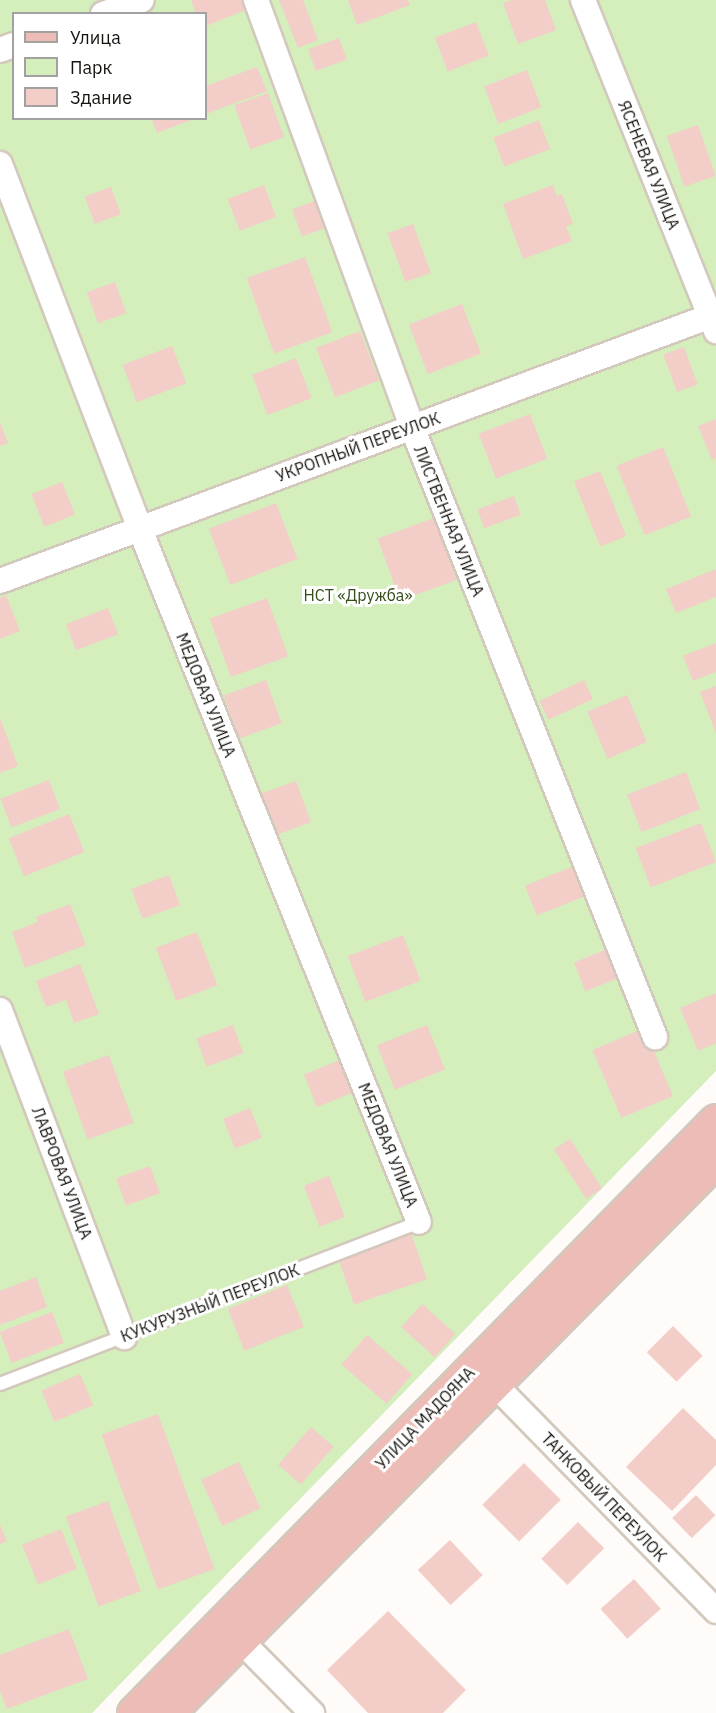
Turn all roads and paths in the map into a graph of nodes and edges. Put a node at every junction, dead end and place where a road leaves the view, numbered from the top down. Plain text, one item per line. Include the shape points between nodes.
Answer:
1 (142, 0) edge
2 (256, 0) edge
3 (583, 0) edge
4 (109, 12) edge
5 (0, 164) edge
6 (714, 320) edge
7 (412, 427) junction
8 (139, 527) junction
9 (0, 581) edge
10 (0, 1010) edge
11 (655, 1037) dead end
12 (716, 1121) edge
13 (716, 1159) edge
14 (419, 1222) joint
15 (124, 1337) junction
16 (493, 1383) junction
17 (0, 1384) edge
18 (716, 1611) edge
19 (240, 1640) junction
20 (134, 1713) edge
21 (167, 1713) edge
22 (312, 1713) edge

1 - 4 street
2 - 7 street, ЛИСТВЕННАЯ УЛИЦА
3 - 6 street, ЯСЕНЕВАЯ УЛИЦА
5 - 8 street, МЕДОВАЯ УЛИЦА
6 - 7 street, УКРОПНЫЙ ПЕРЕУЛОК
7 - 8 street, УКРОПНЫЙ ПЕРЕУЛОК
7 - 11 street, ЛИСТВЕННАЯ УЛИЦА
8 - 9 street, УКРОПНЫЙ ПЕРЕУЛОК
8 - 14 street, МЕДОВАЯ УЛИЦА
10 - 15 street, ЛАВРОВАЯ УЛИЦА
12 - 20 main road, УЛИЦА МАДОЯНА
13 - 16 main road, УЛИЦА МАДОЯНА
14 - 15 lane, КУКУРУЗНЫЙ ПЕРЕУЛОК
15 - 17 lane, КУКУРУЗНЫЙ ПЕРЕУЛОК
16 - 18 street, ТАНКОВЫЙ ПЕРЕУЛОК
16 - 19 main road, УЛИЦА МАДОЯНА
19 - 21 main road, УЛИЦА МАДОЯНА
19 - 22 street

